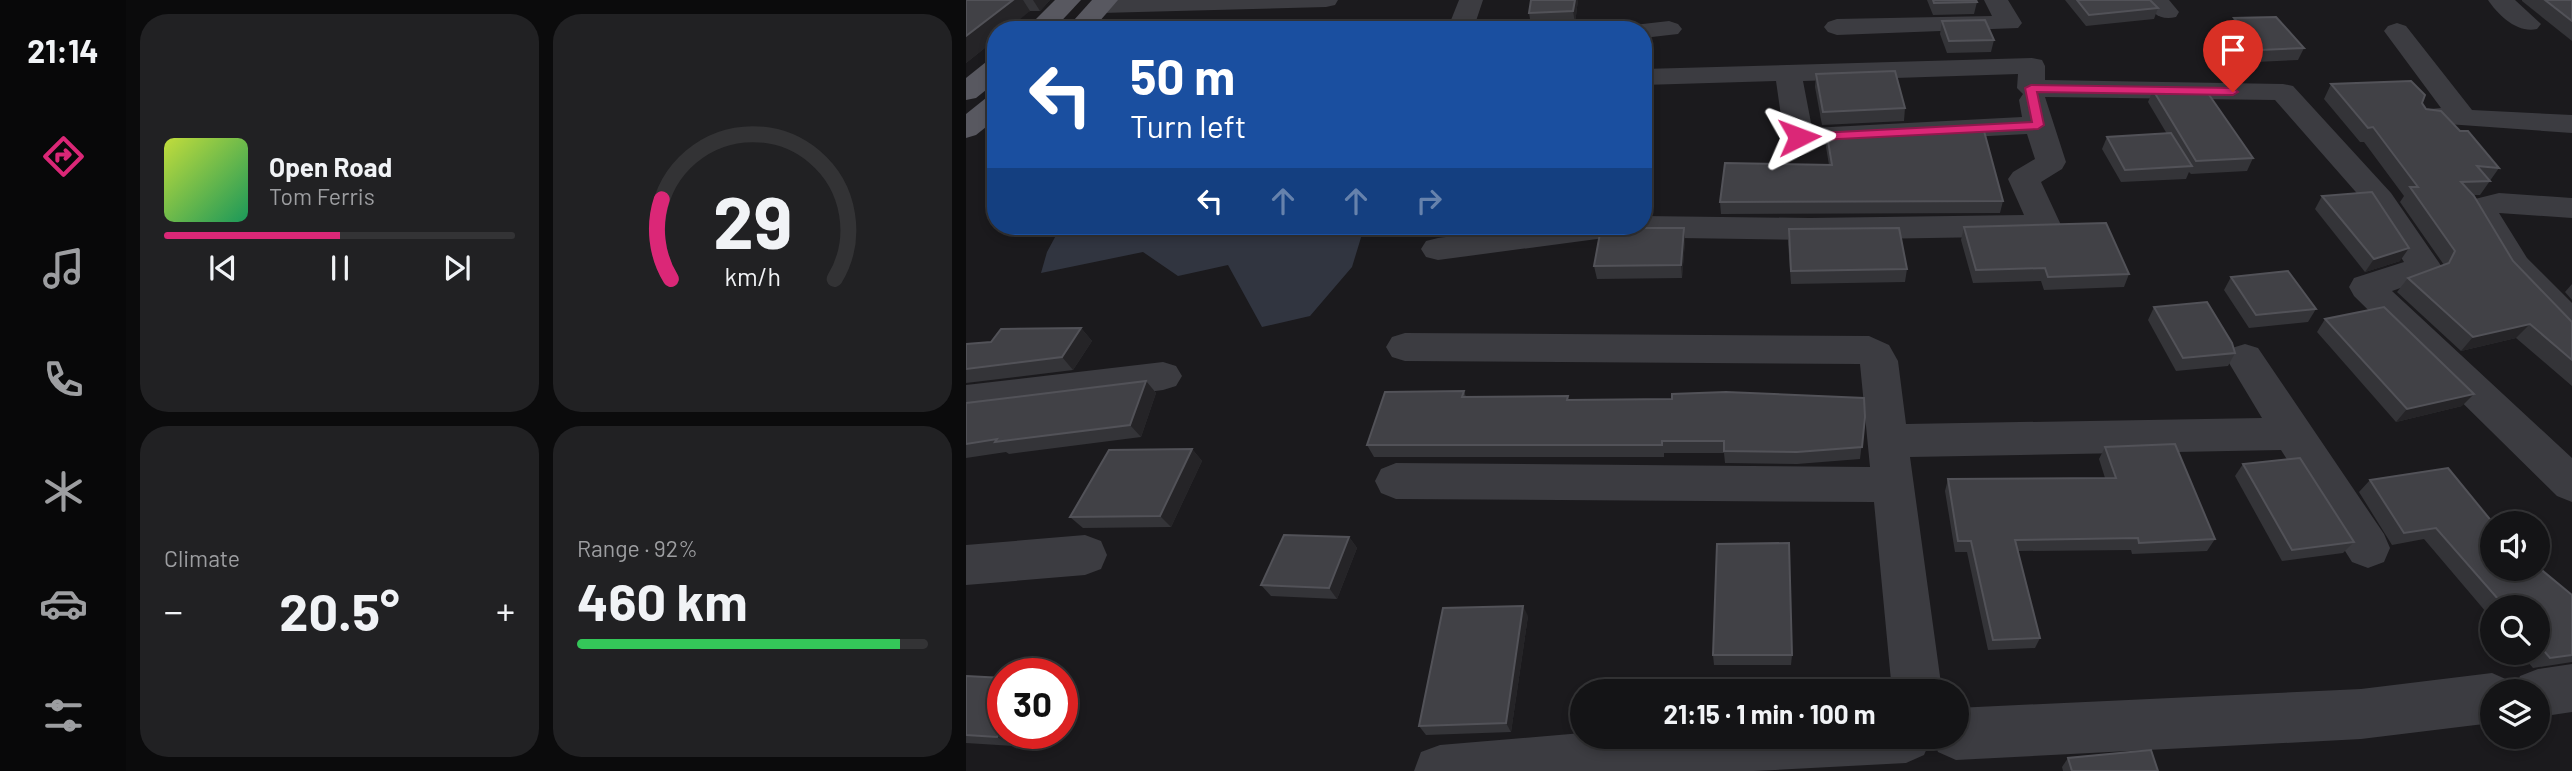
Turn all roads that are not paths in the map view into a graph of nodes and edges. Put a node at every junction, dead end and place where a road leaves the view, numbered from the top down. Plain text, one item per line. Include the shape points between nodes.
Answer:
1 (1069, 0) edge
2 (1326, 0) edge
3 (1471, 0) edge
4 (1996, 0) edge
5 (2500, 0) edge
6 (1092, 15) edge
7 (1047, 21) edge
8 (1463, 21) edge
9 (2528, 24) dead end
10 (1838, 27) dead end
11 (1669, 29) dead end
12 (1652, 30) edge
13 (2397, 31) dead end
14 (1788, 73) junction
15 (987, 75) edge
16 (1652, 78) edge
17 (2031, 88) junction
18 (966, 92) edge
19 (987, 112) edge
20 (2429, 116) edge
21 (2463, 118) junction
22 (2572, 124) edge
23 (2038, 125) junction
24 (966, 129) edge
25 (2572, 208) edge
26 (1652, 227) edge
27 (1541, 235) edge
28 (1438, 248) dead end
29 (2572, 324) edge
30 (1405, 346) dead end
31 (2245, 358) dead end
32 (1163, 376) dead end
33 (966, 400) edge
34 (2292, 435) junction
35 (1888, 441) junction
36 (1396, 481) dead end
37 (2572, 484) edge
38 (1893, 485) junction
39 (2368, 548) dead end
40 (1085, 555) dead end
41 (966, 565) edge
42 (1916, 679) edge
43 (2572, 688) edge
44 (2550, 691) edge
45 (2480, 700) edge
46 (1969, 733) edge
47 (1708, 749) edge
48 (1440, 771) edge

1 - 7 main road
2 - 6 street
3 - 8 street
4 - 10 street via 2008,23
5 - 9 street
11 - 12 street
13 - 21 street
14 - 16 street
14 - 17 street via 2032,66
14 - 23 street via 1799,137
15 - 18 main road
17 - 23 street
17 - 37 street via 2283,92 2380,200 2425,267 2366,287
19 - 24 main road
20 - 21 street
21 - 22 street
23 - 26 street via 2050,162 2025,179 2045,225
25 - 29 street via 2499,204 2481,211 2515,266
27 - 28 street
30 - 35 street via 1869,350 1879,361
31 - 34 street
32 - 33 street
34 - 35 street
34 - 39 street
35 - 38 street
36 - 38 street
38 - 42 street
40 - 41 street
43 - 44 street
45 - 46 street via 2361,715
47 - 48 street

